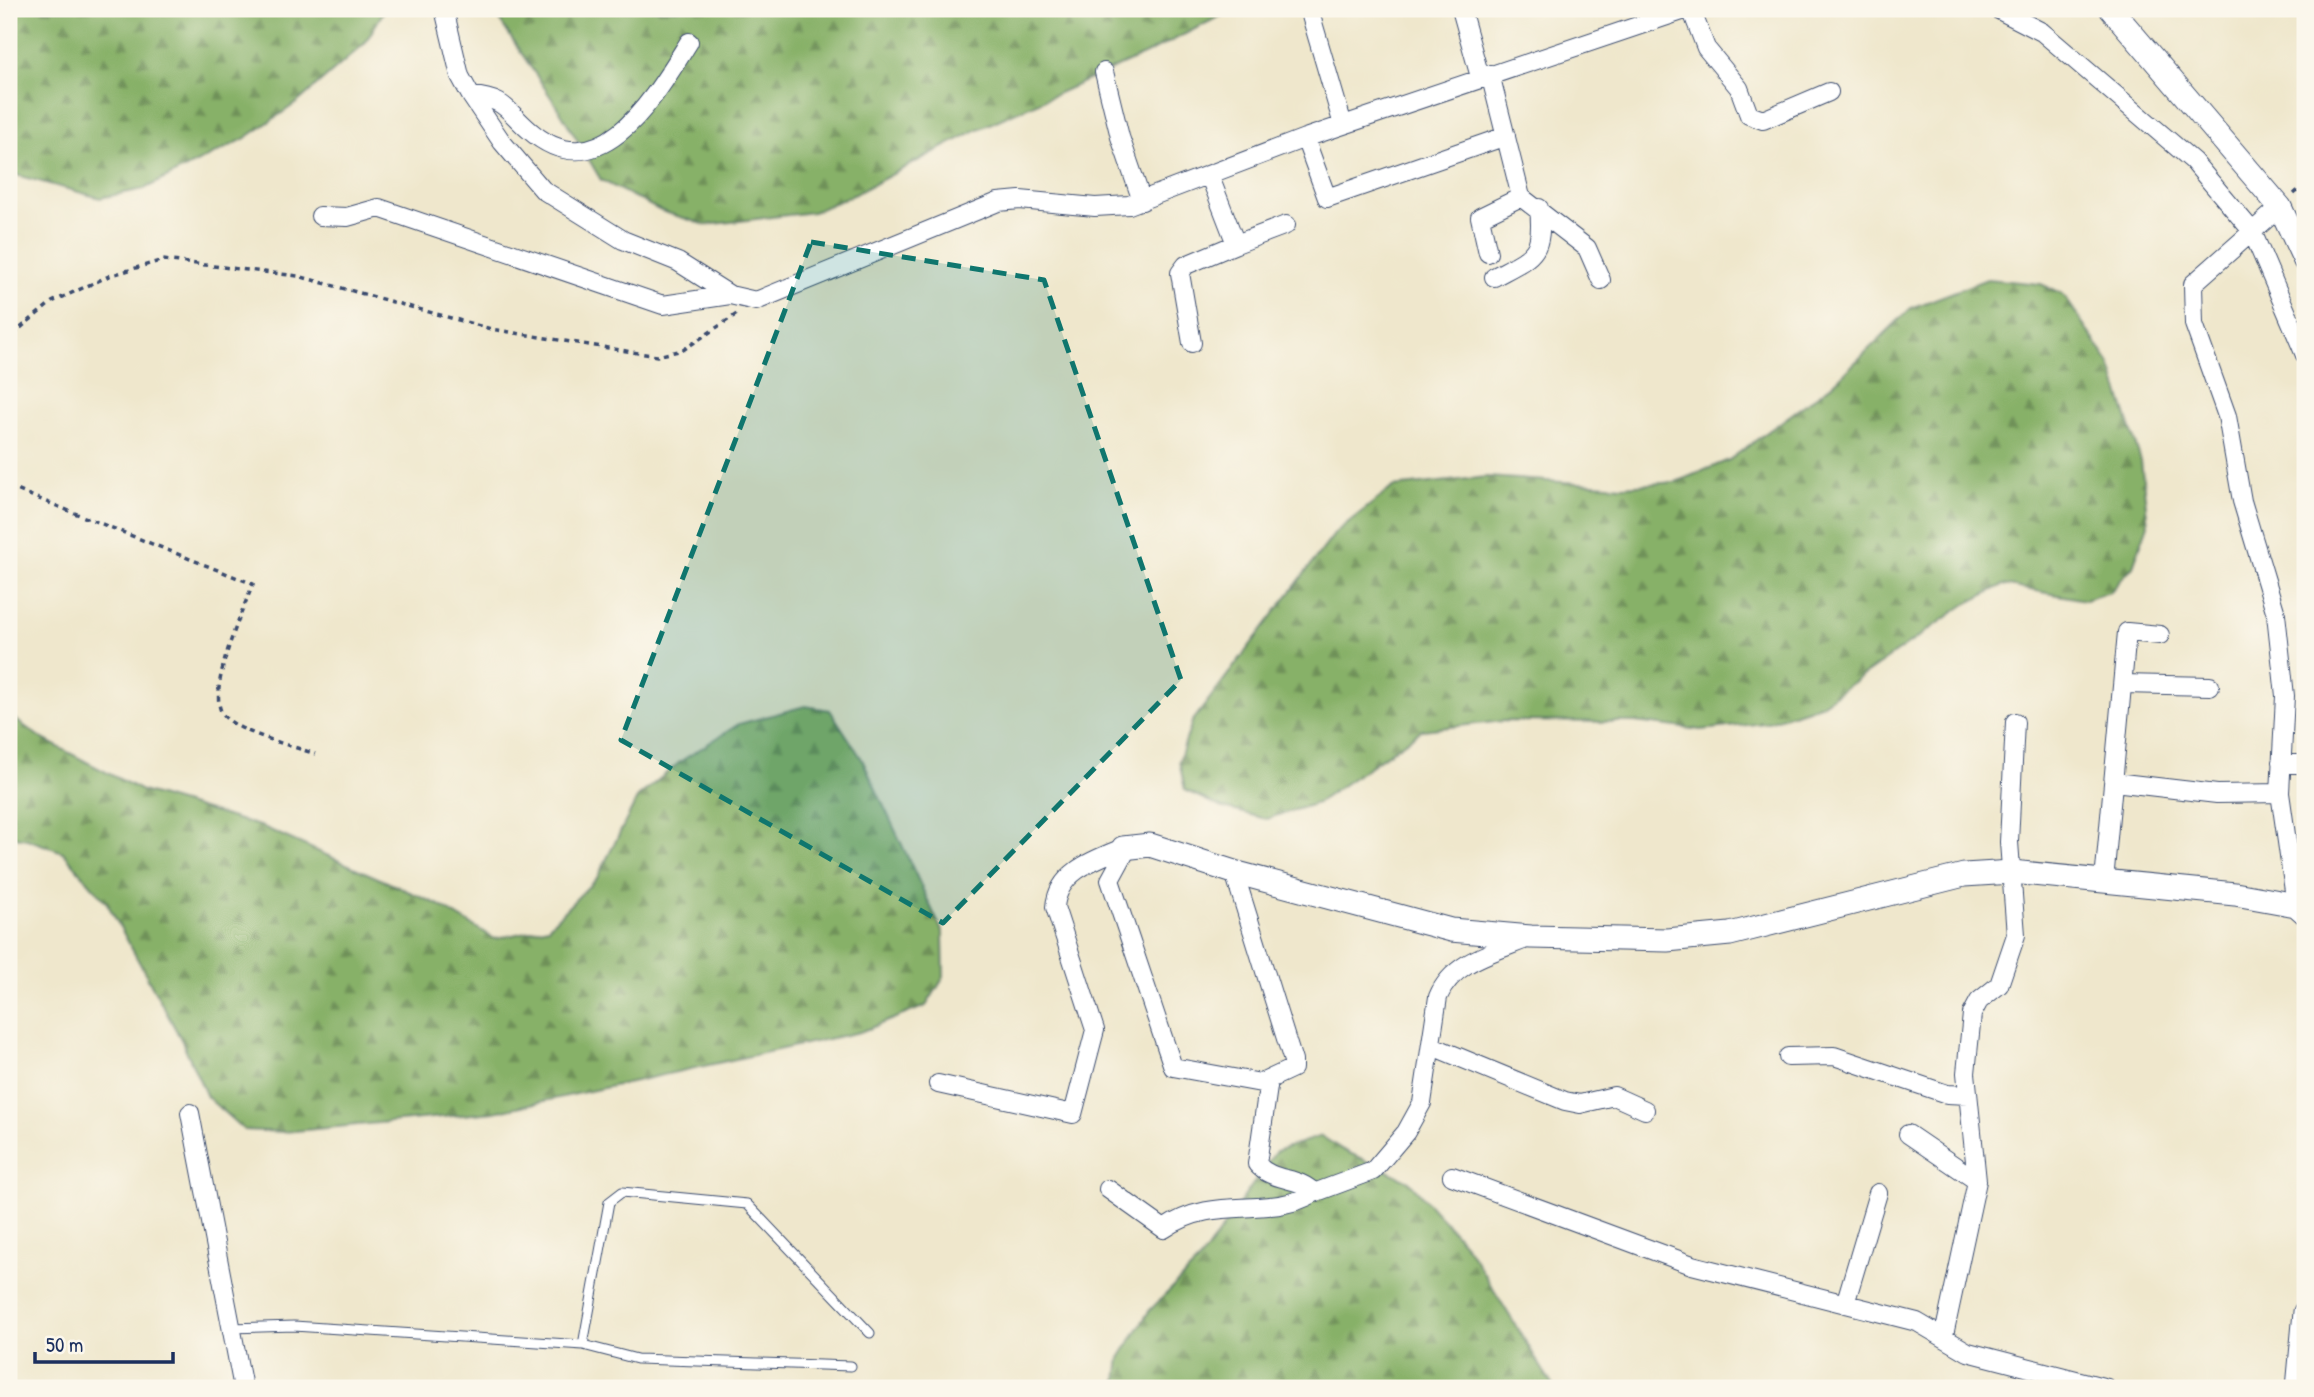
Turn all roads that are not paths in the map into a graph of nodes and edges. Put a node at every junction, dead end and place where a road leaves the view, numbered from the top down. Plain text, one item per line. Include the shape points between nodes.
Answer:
1 (444, 9) edge
2 (1309, 9) edge
3 (1461, 9) edge
4 (1689, 9) edge
5 (1997, 9) edge
6 (2111, 9) edge
7 (690, 42) dead end
8 (1104, 72) dead end
9 (1485, 75) junction
10 (1829, 92) dead end
11 (471, 96) junction
12 (1343, 125) junction
13 (1506, 136) junction
14 (1305, 138) junction
15 (1210, 177) junction
16 (1521, 197) junction
17 (1142, 201) junction
18 (2280, 207) junction
19 (1539, 208) junction
20 (320, 216) dead end
21 (1286, 225) dead end
22 (2252, 231) junction
23 (1237, 244) junction
24 (1488, 253) dead end
25 (2305, 261) edge
26 (1494, 276) dead end
27 (1601, 280) dead end
28 (730, 295) junction
29 (1192, 343) dead end
30 (2305, 355) edge
31 (2160, 635) dead end
32 (2123, 684) junction
33 (2210, 687) dead end
34 (2015, 722) dead end
35 (2281, 762) junction
36 (2305, 765) edge
37 (2114, 782) junction
38 (2280, 793) junction
39 (1125, 847) junction
40 (1234, 872) junction
41 (2012, 872) junction
42 (2104, 881) junction
43 (2301, 909) edge
44 (1531, 937) junction
45 (1432, 1046) junction
46 (1788, 1057) dead end
47 (1269, 1080) junction
48 (938, 1084) dead end
49 (1968, 1095) junction
50 (1645, 1110) dead end
51 (190, 1113) dead end
52 (1908, 1134) dead end
53 (1452, 1176) dead end
54 (1977, 1181) junction
55 (1108, 1189) dead end
56 (1314, 1193) junction
57 (1878, 1193) dead end
58 (1844, 1304) junction
59 (2305, 1312) edge
60 (231, 1328) junction
61 (870, 1333) dead end
62 (1944, 1335) junction
63 (583, 1345) junction
64 (850, 1366) dead end
65 (243, 1388) edge
66 (2107, 1388) edge
67 (2298, 1388) edge

1 - 11 street via 460,76
2 - 12 street
3 - 9 street
4 - 9 street
4 - 10 street via 1706,48 1739,88 1749,115 1763,120
5 - 22 street via 2042,32 2120,97 2193,161
6 - 18 street
7 - 11 street via 633,122 616,137 592,147 555,147 494,98
8 - 17 street
9 - 12 street
9 - 13 street
11 - 28 street via 543,190 623,240 678,262
12 - 14 street
13 - 14 street via 1327,198
13 - 16 street
14 - 15 street
15 - 17 street
15 - 23 street
16 - 19 street
16 - 24 street via 1480,217
17 - 28 street via 1095,207 998,202 756,301
18 - 22 street
18 - 25 street
19 - 26 street via 1542,236 1536,250
19 - 27 street via 1587,248
20 - 28 street via 347,217 379,208 663,304
21 - 23 street
22 - 30 street
22 - 35 street via 2193,284 2194,324 2227,416 2242,501 2276,614 2285,696
23 - 29 street via 1186,265 1180,272
31 - 32 street via 2127,632
32 - 33 street
32 - 37 street
34 - 41 street via 2008,842
35 - 36 street
35 - 38 street
37 - 38 street via 2217,794
37 - 42 street
38 - 43 street
39 - 40 street via 1150,845
39 - 47 street via 1110,880 1173,1067 1261,1083
39 - 48 street via 1091,861 1066,878 1056,893 1055,907 1095,1030 1073,1114
40 - 44 street via 1451,930
40 - 47 street via 1293,1061 1293,1068
41 - 42 street
41 - 44 street via 1965,875 1730,934 1667,940
41 - 49 street via 2016,935 1999,985 1979,1001 1972,1014
42 - 43 street via 2235,894
44 - 45 street via 1460,967 1445,980 1438,997
45 - 50 street via 1565,1101 1580,1104 1614,1096
45 - 56 street via 1422,1103 1406,1132 1373,1171
46 - 49 street via 1834,1056 1947,1094
47 - 56 street via 1257,1164 1266,1175 1306,1183
49 - 54 street
51 - 60 street
52 - 54 street
53 - 58 street via 1692,1265
54 - 62 street
55 - 56 street via 1164,1229 1180,1217 1202,1210 1299,1202
57 - 58 street
58 - 62 street via 1917,1322
59 - 67 street
60 - 63 lane via 294,1326
60 - 65 street
61 - 63 lane via 747,1205 622,1192 609,1202
62 - 66 street via 1968,1352
63 - 64 lane via 637,1359

